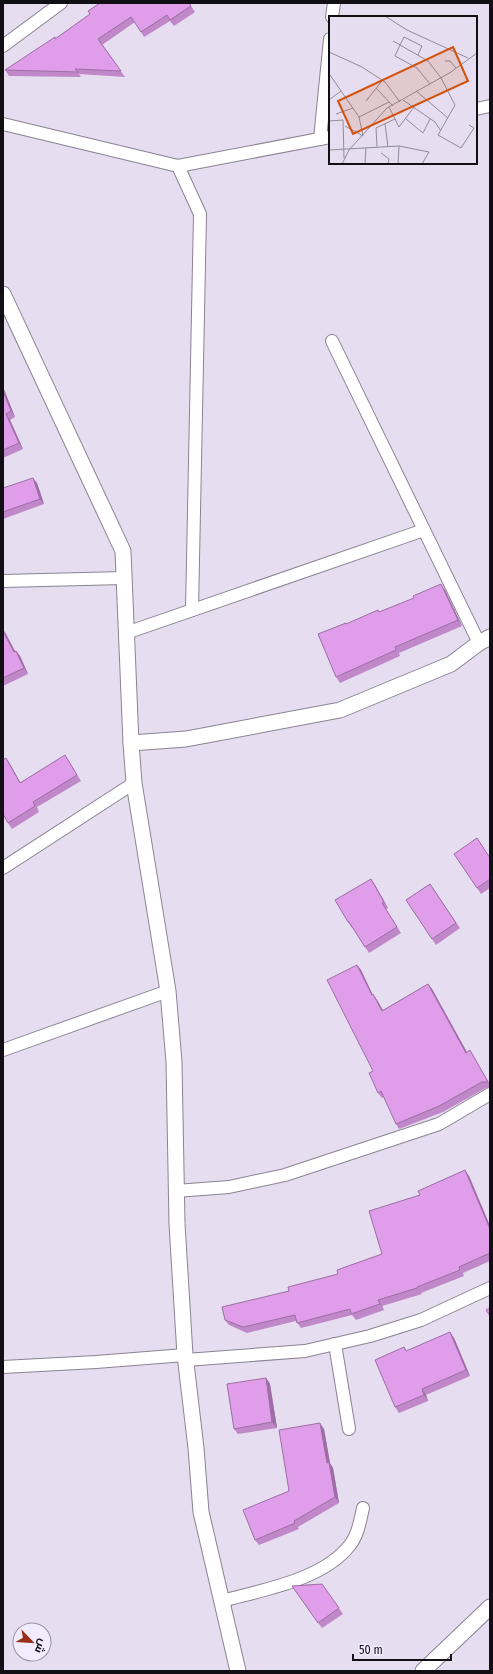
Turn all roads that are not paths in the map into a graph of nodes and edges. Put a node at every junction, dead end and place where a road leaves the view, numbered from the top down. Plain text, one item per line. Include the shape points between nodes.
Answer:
1 (61, 3) edge
2 (334, 3) edge
3 (332, 16) edge
4 (3, 46) edge
5 (329, 59) edge
6 (490, 106) edge
7 (477, 109) edge
8 (3, 124) edge
9 (325, 138) edge
10 (178, 166) junction
11 (3, 294) edge
12 (332, 340) dead end
13 (424, 530) junction
14 (124, 578) junction
15 (3, 581) edge
16 (192, 610) junction
17 (126, 633) junction
18 (484, 640) edge
19 (131, 743) junction
20 (134, 783) junction
21 (3, 868) edge
22 (168, 991) junction
23 (3, 1050) edge
24 (490, 1094) edge
25 (176, 1192) junction
26 (490, 1288) edge
27 (335, 1344) junction
28 (186, 1358) junction
29 (3, 1367) edge
30 (349, 1428) dead end
31 (363, 1508) dead end
32 (222, 1601) junction
33 (490, 1607) edge
34 (238, 1671) edge
35 (423, 1671) edge

1 - 4 street
2 - 3 street
5 - 9 street
6 - 7 street
8 - 10 street
9 - 10 street
10 - 16 street via 200,214
11 - 14 street via 123,550
12 - 13 street
13 - 16 street
13 - 18 street
14 - 15 street
14 - 17 street
16 - 17 street
17 - 19 street
18 - 19 street via 451,664 340,710 186,739
19 - 20 street
20 - 21 street
20 - 22 street
22 - 23 street
22 - 25 street via 174,1062
24 - 25 street via 438,1124 285,1175 229,1187
25 - 28 street
26 - 27 street via 421,1320
27 - 28 street via 305,1351
27 - 30 street
28 - 29 street
28 - 32 street via 201,1512
31 - 32 street via 359,1527 350,1545 334,1562 300,1578
32 - 34 street
33 - 35 street

